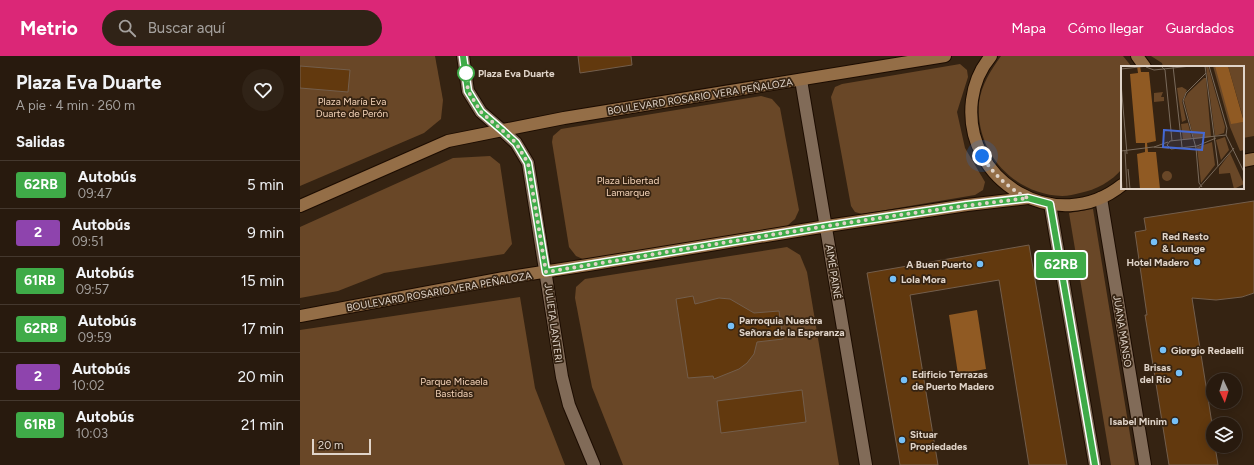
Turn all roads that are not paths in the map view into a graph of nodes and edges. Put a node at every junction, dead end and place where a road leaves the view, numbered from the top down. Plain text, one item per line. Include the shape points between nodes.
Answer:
1 (463, 56) edge
2 (946, 56) edge
3 (991, 56) edge
4 (1137, 56) edge
5 (1144, 66) edge
6 (801, 80) junction
7 (503, 131) junction
8 (1254, 159) edge
9 (1244, 161) edge
10 (1121, 186) edge
11 (1028, 198) junction
12 (1101, 198) junction
13 (1050, 204) junction
14 (300, 206) edge
15 (827, 226) junction
16 (546, 272) junction
17 (300, 316) edge
18 (594, 465) edge
19 (866, 465) edge
20 (1095, 465) edge
21 (1145, 465) edge

1 - 7 street, JULIETA LANTERI via 468,91 481,112
2 - 6 main road, BOULEVARD ROSARIO VERA PEÑALOZA
3 - 11 main road via 985,63 973,94 972,129 990,169 1014,191
4 - 5 main road
6 - 7 main road, BOULEVARD ROSARIO VERA PEÑALOZA via 564,118
6 - 15 street, AIMÉ PAINÉ
7 - 14 main road, BOULEVARD ROSARIO VERA PEÑALOZA via 448,141
7 - 16 street, JULIETA LANTERI via 516,143 528,163
8 - 9 main road
10 - 12 main road
11 - 13 main road
11 - 15 main road, BOULEVARD ROSARIO VERA PEÑALOZA
12 - 13 main road via 1076,204
12 - 21 street, JUANA MANSO
13 - 20 street
15 - 16 main road, BOULEVARD ROSARIO VERA PEÑALOZA
15 - 19 street, AIMÉ PAINÉ
16 - 17 main road, BOULEVARD ROSARIO VERA PEÑALOZA
16 - 18 street, JULIETA LANTERI via 562,377 569,405

